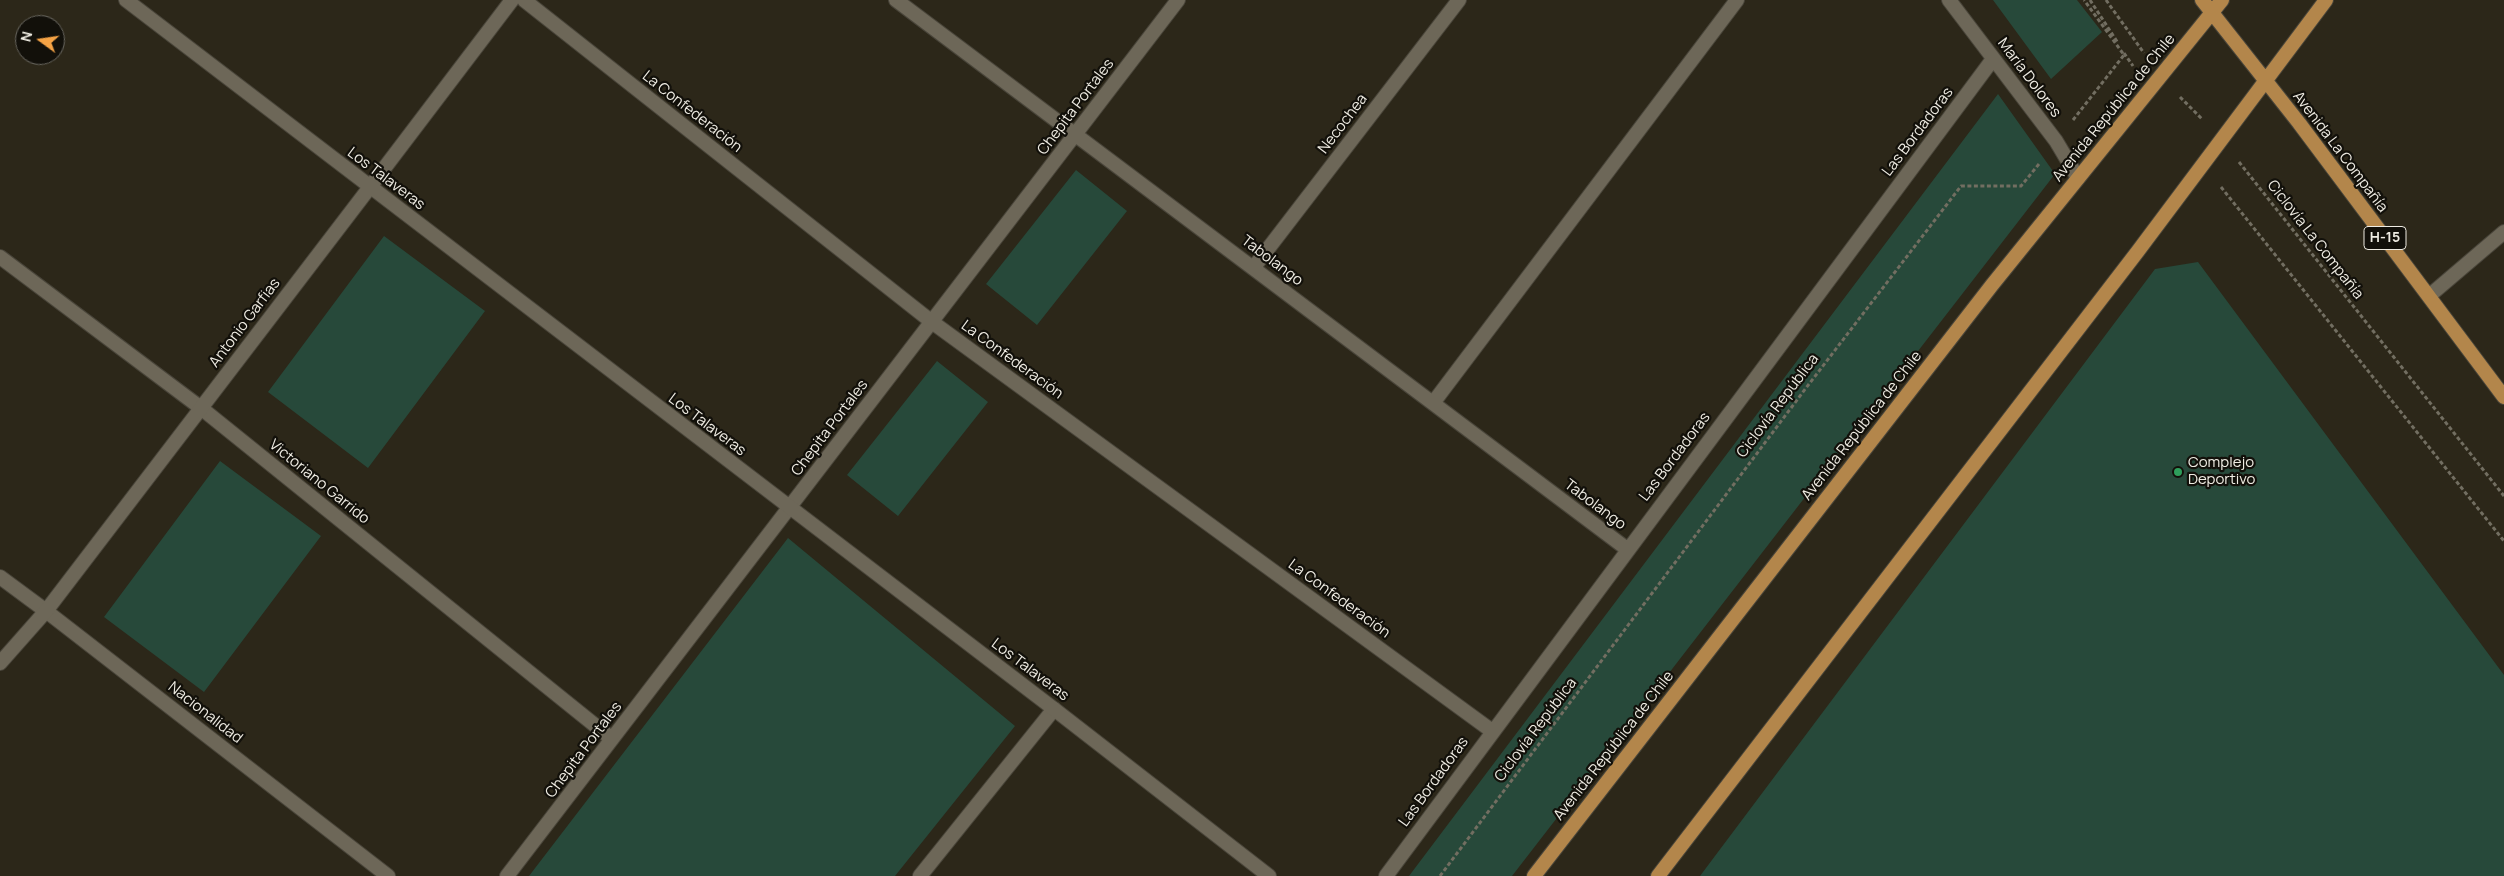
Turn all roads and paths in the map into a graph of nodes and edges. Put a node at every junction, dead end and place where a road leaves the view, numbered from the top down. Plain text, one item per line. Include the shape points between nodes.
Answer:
1 (126, 0) edge
2 (512, 0) edge
3 (524, 0) edge
4 (896, 0) edge
5 (1178, 0) edge
6 (1459, 0) edge
7 (1737, 0) edge
8 (1949, 0) edge
9 (2084, 0) edge
10 (2090, 0) edge
11 (2106, 0) edge
12 (2202, 0) edge
13 (2222, 0) edge
14 (2326, 0) edge
15 (2212, 13) junction
16 (1993, 59) junction
17 (2160, 76) junction
18 (2265, 80) junction
19 (2149, 91) junction
20 (1075, 134) junction
21 (2222, 140) junction
22 (2056, 141) junction
23 (2203, 165) junction
24 (2078, 178) junction
25 (370, 187) junction
26 (2504, 232) edge
27 (0, 257) edge
28 (1254, 267) junction
29 (2429, 296) junction
30 (932, 322) junction
31 (2504, 397) edge
32 (1433, 403) junction
33 (201, 408) junction
34 (2504, 496) edge
35 (789, 508) junction
36 (2504, 541) edge
37 (1626, 550) junction
38 (0, 578) edge
39 (46, 611) junction
40 (0, 663) edge
41 (1054, 709) junction
42 (1492, 731) junction
43 (612, 739) junction
44 (388, 876) edge
45 (507, 876) edge
46 (920, 876) edge
47 (1268, 876) edge
48 (1386, 876) edge
49 (1440, 876) edge
50 (1534, 876) edge
51 (1658, 876) edge

1 - 25 street, Los Talaveras
2 - 25 street, Antonio Garfias
3 - 30 street, La Confederación
4 - 20 street, Tabolango
5 - 20 street, Chepita Portales
6 - 28 street, Necochea
7 - 32 street
8 - 16 street, María Dolores
9 - 22 path, Ciclovía República via 2124,55
10 - 19 path
11 - 17 path, Ciclovía La Compañía
12 - 15 main road, Avenida La Compañía / H-15
13 - 15 main road, Avenida República de Chile
14 - 18 main road
15 - 17 main road, Avenida República de Chile
15 - 18 main road, Avenida La Compañía / H-15
16 - 22 street, María Dolores
16 - 37 street, Las Bordadoras
17 - 19 main road, Avenida República de Chile
17 - 21 path, Ciclovía La Compañía
18 - 21 main road
18 - 29 main road, Avenida La Compañía / H-15
19 - 24 main road, Avenida República de Chile
20 - 28 street, Tabolango
20 - 30 street, Chepita Portales
21 - 23 main road
21 - 34 path, Ciclovía La Compañía
22 - 24 street, María Dolores
22 - 49 path, Ciclovía República via 2021,186 1961,186
23 - 36 path
23 - 51 main road
24 - 50 main road, Avenida República de Chile
25 - 33 street, Antonio Garfias
25 - 35 street, Los Talaveras
26 - 29 street
27 - 33 street, Victoriano Garrido
28 - 32 street, Tabolango
29 - 31 main road, Avenida La Compañía / H-15
30 - 35 street, Chepita Portales
30 - 42 street, La Confederación
32 - 37 street, Tabolango
33 - 39 street, Antonio Garfias
33 - 43 street, Victoriano Garrido
35 - 41 street, Los Talaveras
35 - 43 street, Chepita Portales
37 - 42 street, Las Bordadoras
38 - 39 street, Nacionalidad
39 - 40 street, Antonio Garfias
39 - 44 street, Nacionalidad
41 - 46 street
41 - 47 street, Los Talaveras
42 - 48 street, Las Bordadoras
43 - 45 street, Chepita Portales

